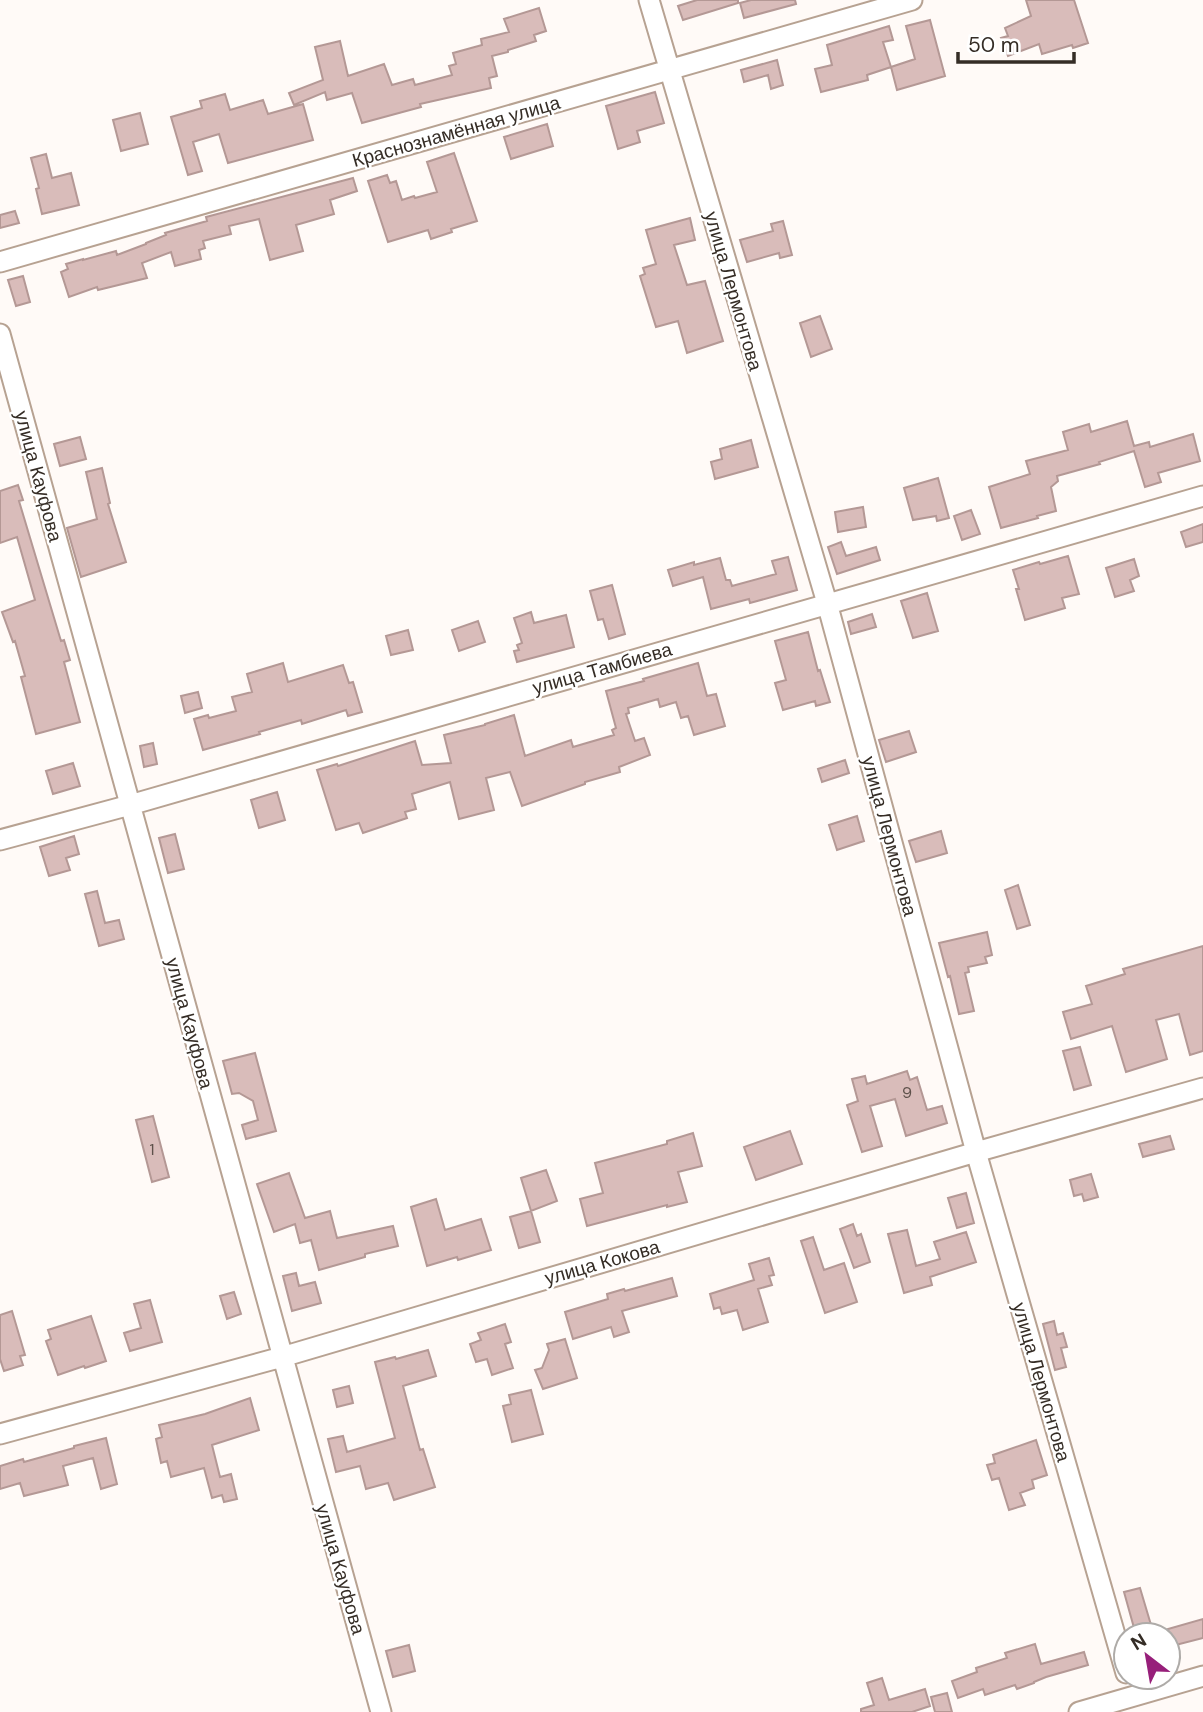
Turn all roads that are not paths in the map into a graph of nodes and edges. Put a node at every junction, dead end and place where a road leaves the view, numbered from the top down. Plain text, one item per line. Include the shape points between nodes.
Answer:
1 (649, 0) edge
2 (912, 0) edge
3 (669, 69) junction
4 (0, 262) edge
5 (0, 334) edge
6 (1203, 496) edge
7 (827, 603) junction
8 (130, 804) junction
9 (0, 840) edge
10 (1203, 1088) edge
11 (976, 1152) junction
12 (282, 1357) junction
13 (0, 1434) edge
14 (1112, 1623) edge
15 (1203, 1676) edge
16 (1135, 1704) edge
17 (381, 1712) edge
18 (1079, 1712) edge

1 - 3 street, улица Лермонтова
2 - 3 street, Краснознамённая улица
3 - 4 street, Краснознамённая улица
3 - 7 street, улица Лермонтова
5 - 8 street, улица Кауфова
6 - 7 street, улица Тамбиева
7 - 8 street, улица Тамбиева
7 - 11 street, улица Лермонтова
8 - 9 street, улица Тамбиева
8 - 12 street, улица Кауфова
10 - 11 street, улица Кокова
11 - 12 street, улица Кокова
11 - 14 street, улица Лермонтова
12 - 13 street, улица Кокова
12 - 17 street, улица Кауфова
15 - 16 street
16 - 18 street

